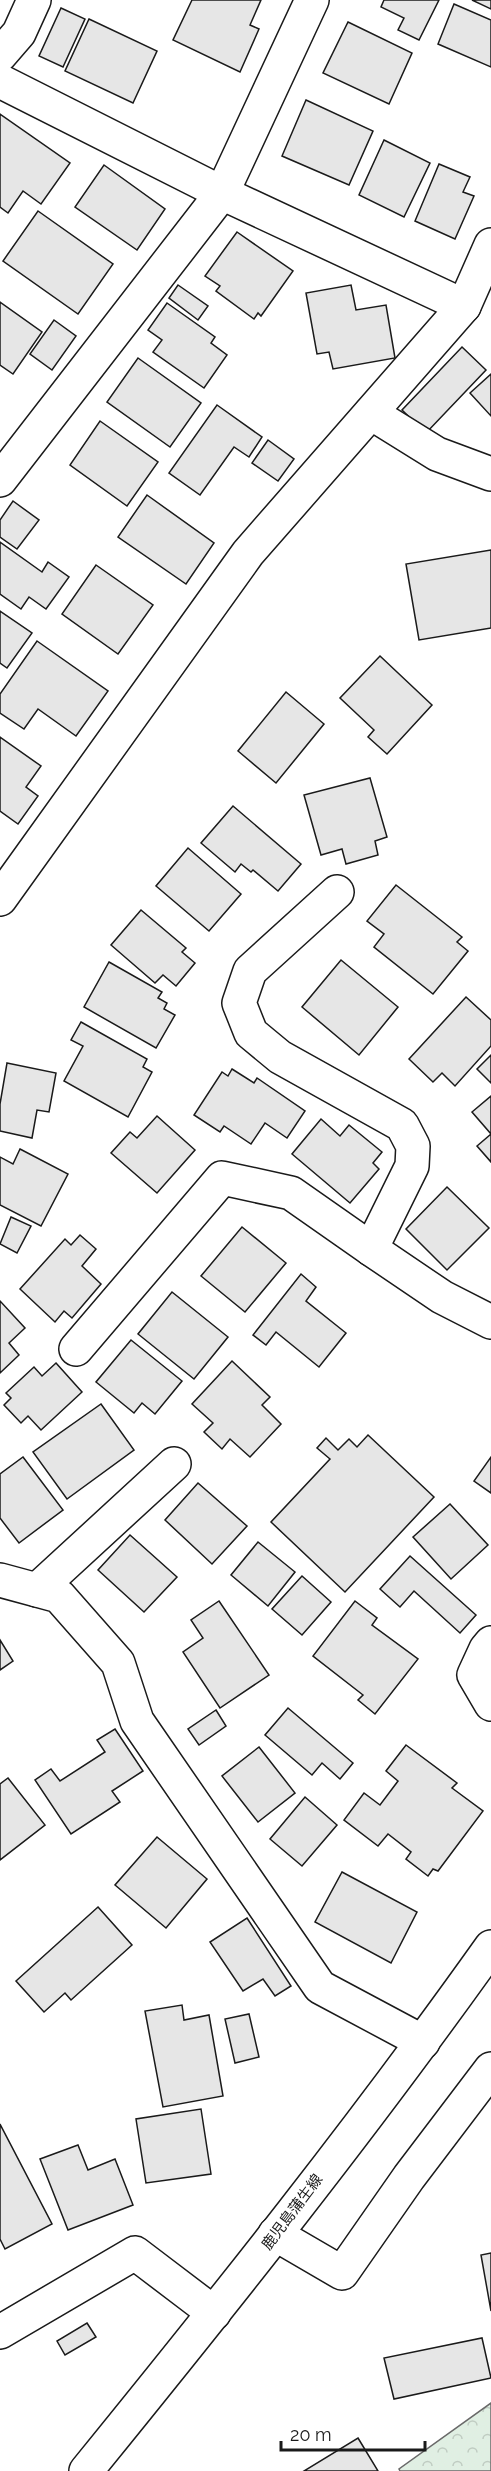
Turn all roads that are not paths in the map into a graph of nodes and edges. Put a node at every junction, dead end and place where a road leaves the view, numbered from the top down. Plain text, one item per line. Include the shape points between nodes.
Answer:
1 (34, 0) edge
2 (312, 0) edge
3 (0, 55) edge
4 (0, 81) edge
5 (222, 193) junction
6 (491, 245) edge
7 (464, 306) junction
8 (371, 413) junction
9 (491, 474) edge
10 (0, 480) edge
11 (337, 892) dead end
12 (0, 899) edge
13 (371, 1249) junction
14 (491, 1322) edge
15 (76, 1349) dead end
16 (174, 1464) dead end
17 (0, 1580) edge
18 (37, 1590) junction
19 (491, 1643) edge
20 (491, 1704) edge
21 (491, 1947) edge
22 (423, 2042) junction
23 (491, 2069) edge
24 (275, 2234) junction
25 (214, 2313) junction
26 (0, 2332) edge
27 (86, 2471) edge

1 - 3 street via 20,33
2 - 5 street
4 - 5 street
5 - 7 street
5 - 10 street
6 - 7 street
7 - 8 street
8 - 9 street via 437,454
8 - 12 street via 249,553
11 - 13 street via 250,971 239,1003 251,1033 280,1057 402,1125 413,1146 412,1166
13 - 14 street via 442,1297
13 - 15 street via 291,1193 222,1178
16 - 18 street
17 - 18 street
18 - 22 street via 59,1596 118,1663 137,1721 320,1987
19 - 20 street via 474,1675
21 - 22 street, 鹿児島蒲生線
22 - 24 street, 鹿児島蒲生線
23 - 24 street via 342,2273
24 - 25 street, 鹿児島蒲生線
25 - 26 street via 135,2253
25 - 27 street, 鹿児島蒲生線

